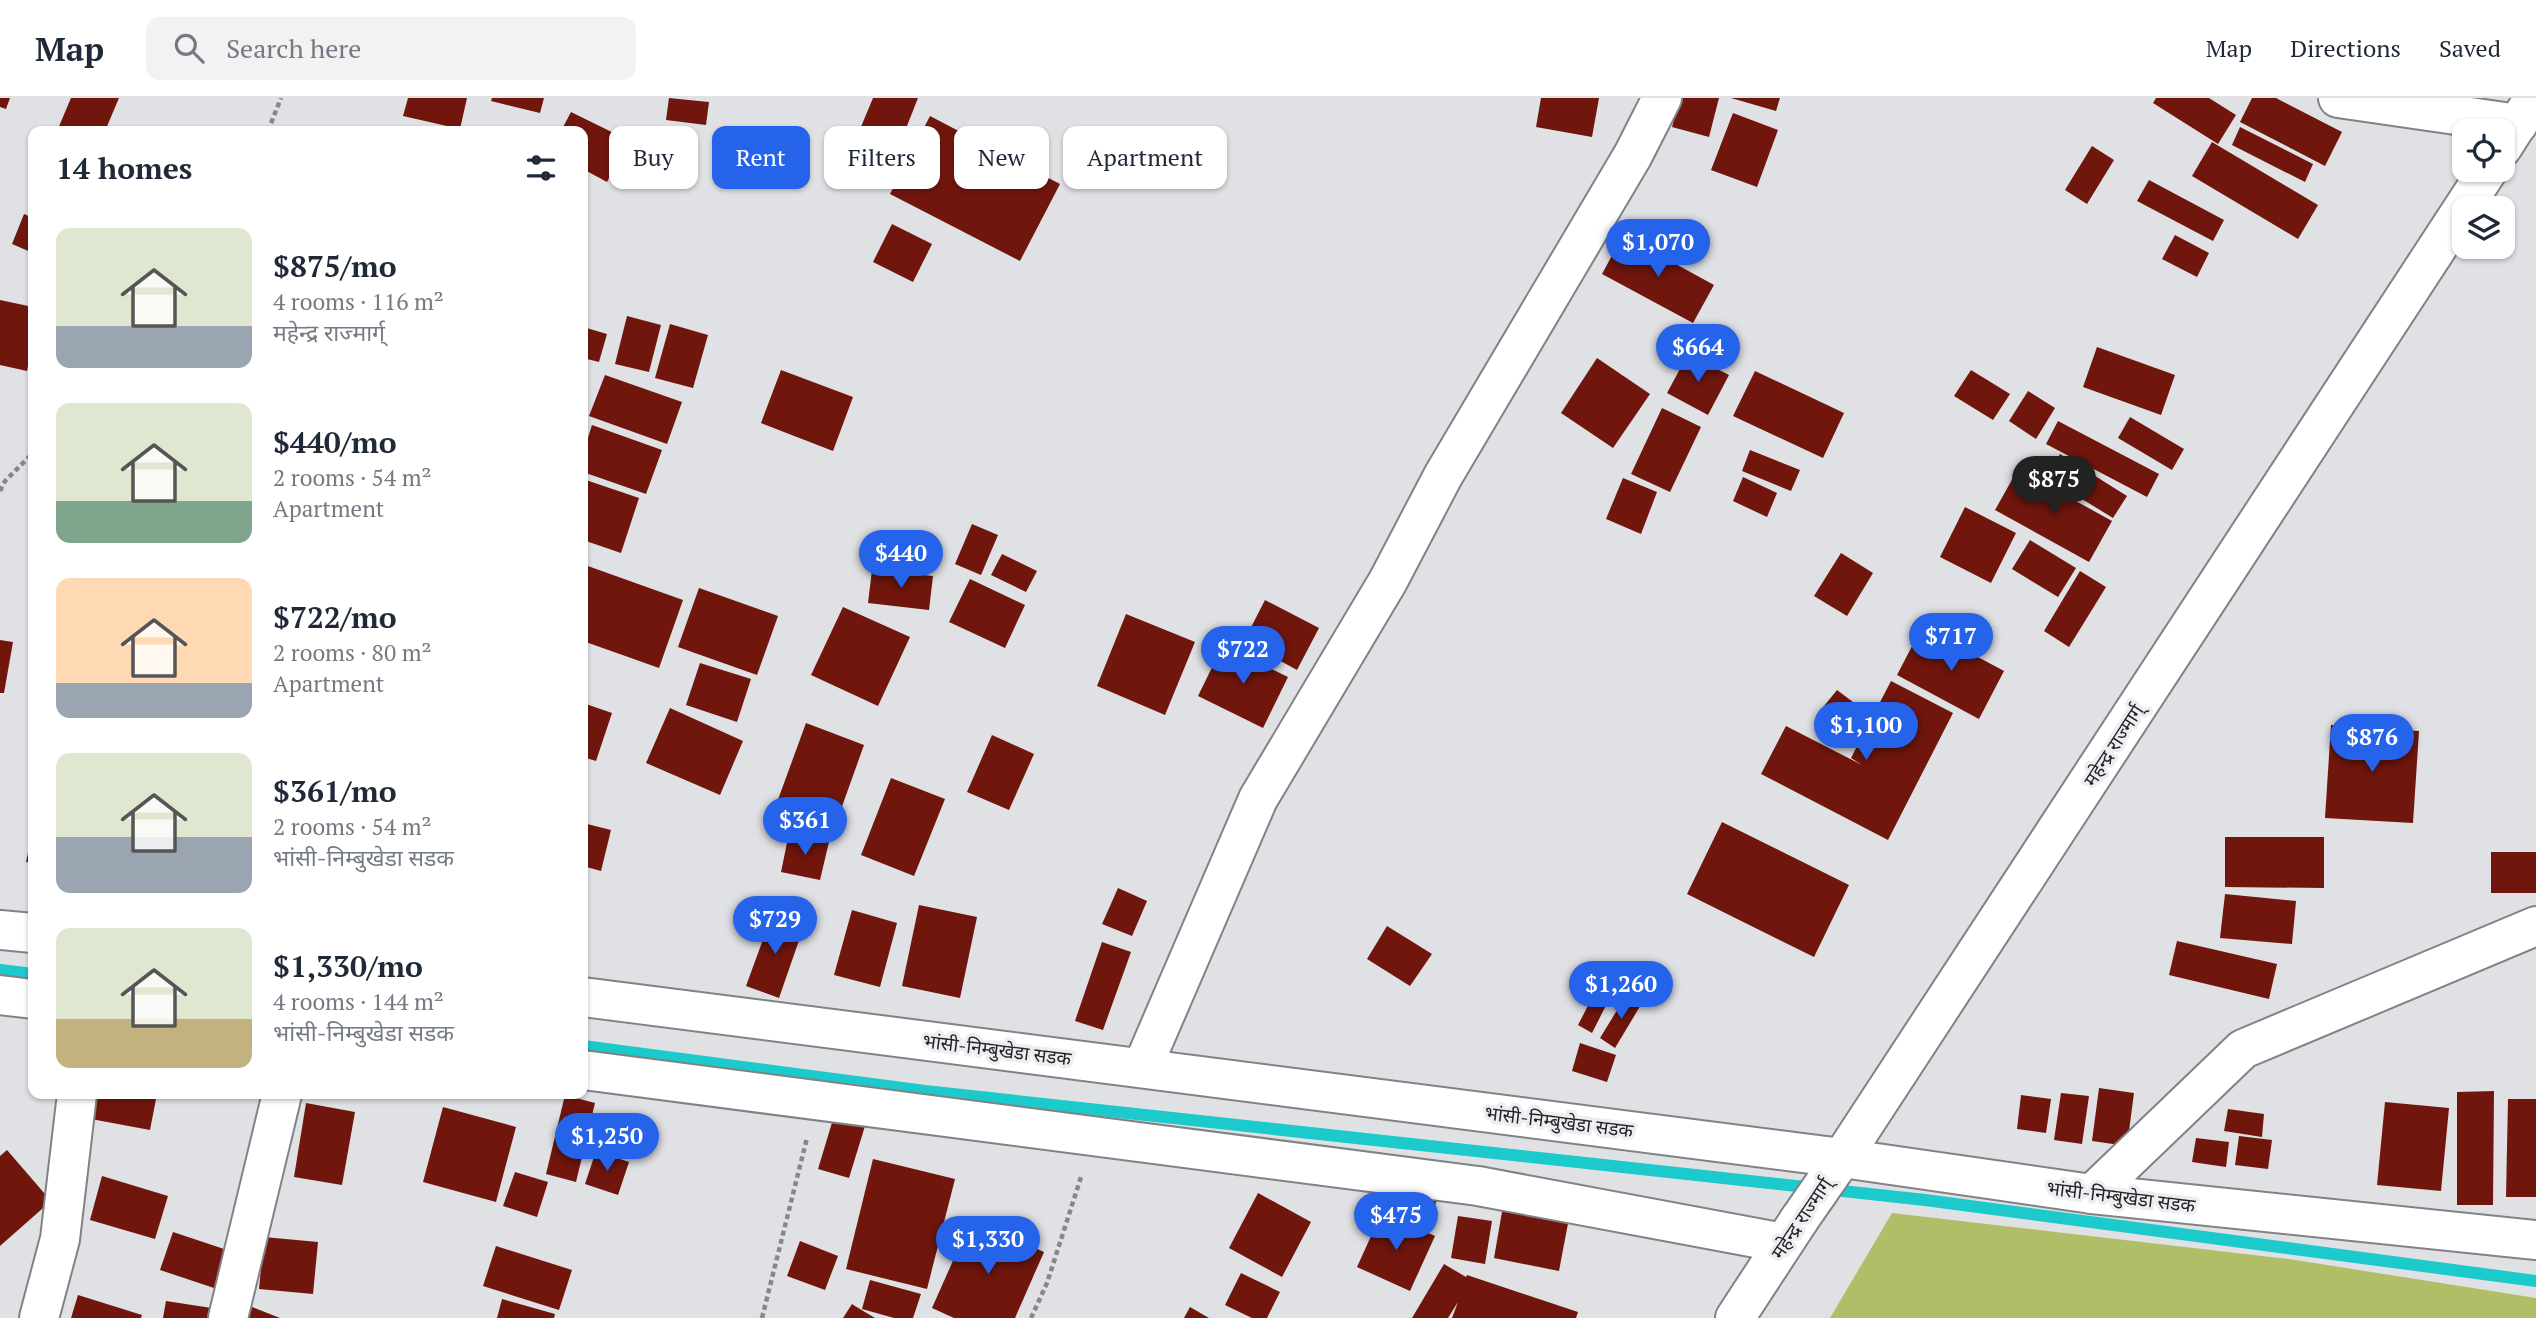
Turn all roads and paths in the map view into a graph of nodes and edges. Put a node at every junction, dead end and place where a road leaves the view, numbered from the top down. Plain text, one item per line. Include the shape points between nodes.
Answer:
1 (281, 98) edge
2 (1662, 98) edge
3 (2338, 98) edge
4 (2518, 123) edge
5 (270, 126) edge
6 (2480, 182) edge
7 (28, 458) edge
8 (0, 491) edge
9 (2536, 926) edge
10 (0, 930) edge
11 (28, 933) edge
12 (0, 995) edge
13 (28, 998) edge
14 (588, 998) edge
15 (1142, 1068) junction
16 (588, 1071) edge
17 (76, 1099) edge
18 (281, 1099) edge
19 (817, 1100) junction
20 (1094, 1136) junction
21 (1838, 1164) junction
22 (2092, 1194) junction
23 (1791, 1231) junction
24 (2536, 1240) edge
25 (39, 1318) edge
26 (228, 1318) edge
27 (762, 1318) edge
28 (1031, 1318) edge
29 (1735, 1318) edge

1 - 5 path
2 - 15 main road via 1443,476 1388,581 1258,799
3 - 4 main road
6 - 21 main road, महेन्द्र राज्मार्ग्
7 - 8 path
9 - 22 main road via 2243,1049
10 - 11 main road
12 - 13 main road
14 - 15 main road, भांसी-निम्बुखेडा सडक
15 - 21 main road, भांसी-निम्बुखेडा सडक
16 - 19 main road
17 - 25 main road via 60,1239
18 - 26 main road
19 - 20 main road
19 - 27 path
20 - 23 main road
20 - 28 path via 1047,1283
21 - 22 main road, भांसी-निम्बुखेडा सडक
21 - 23 main road, महेन्द्र राज्मार्ग्
22 - 24 main road, भांसी-निम्बुखेडा सडक
23 - 29 main road, महेन्द्र राज्मार्ग्

